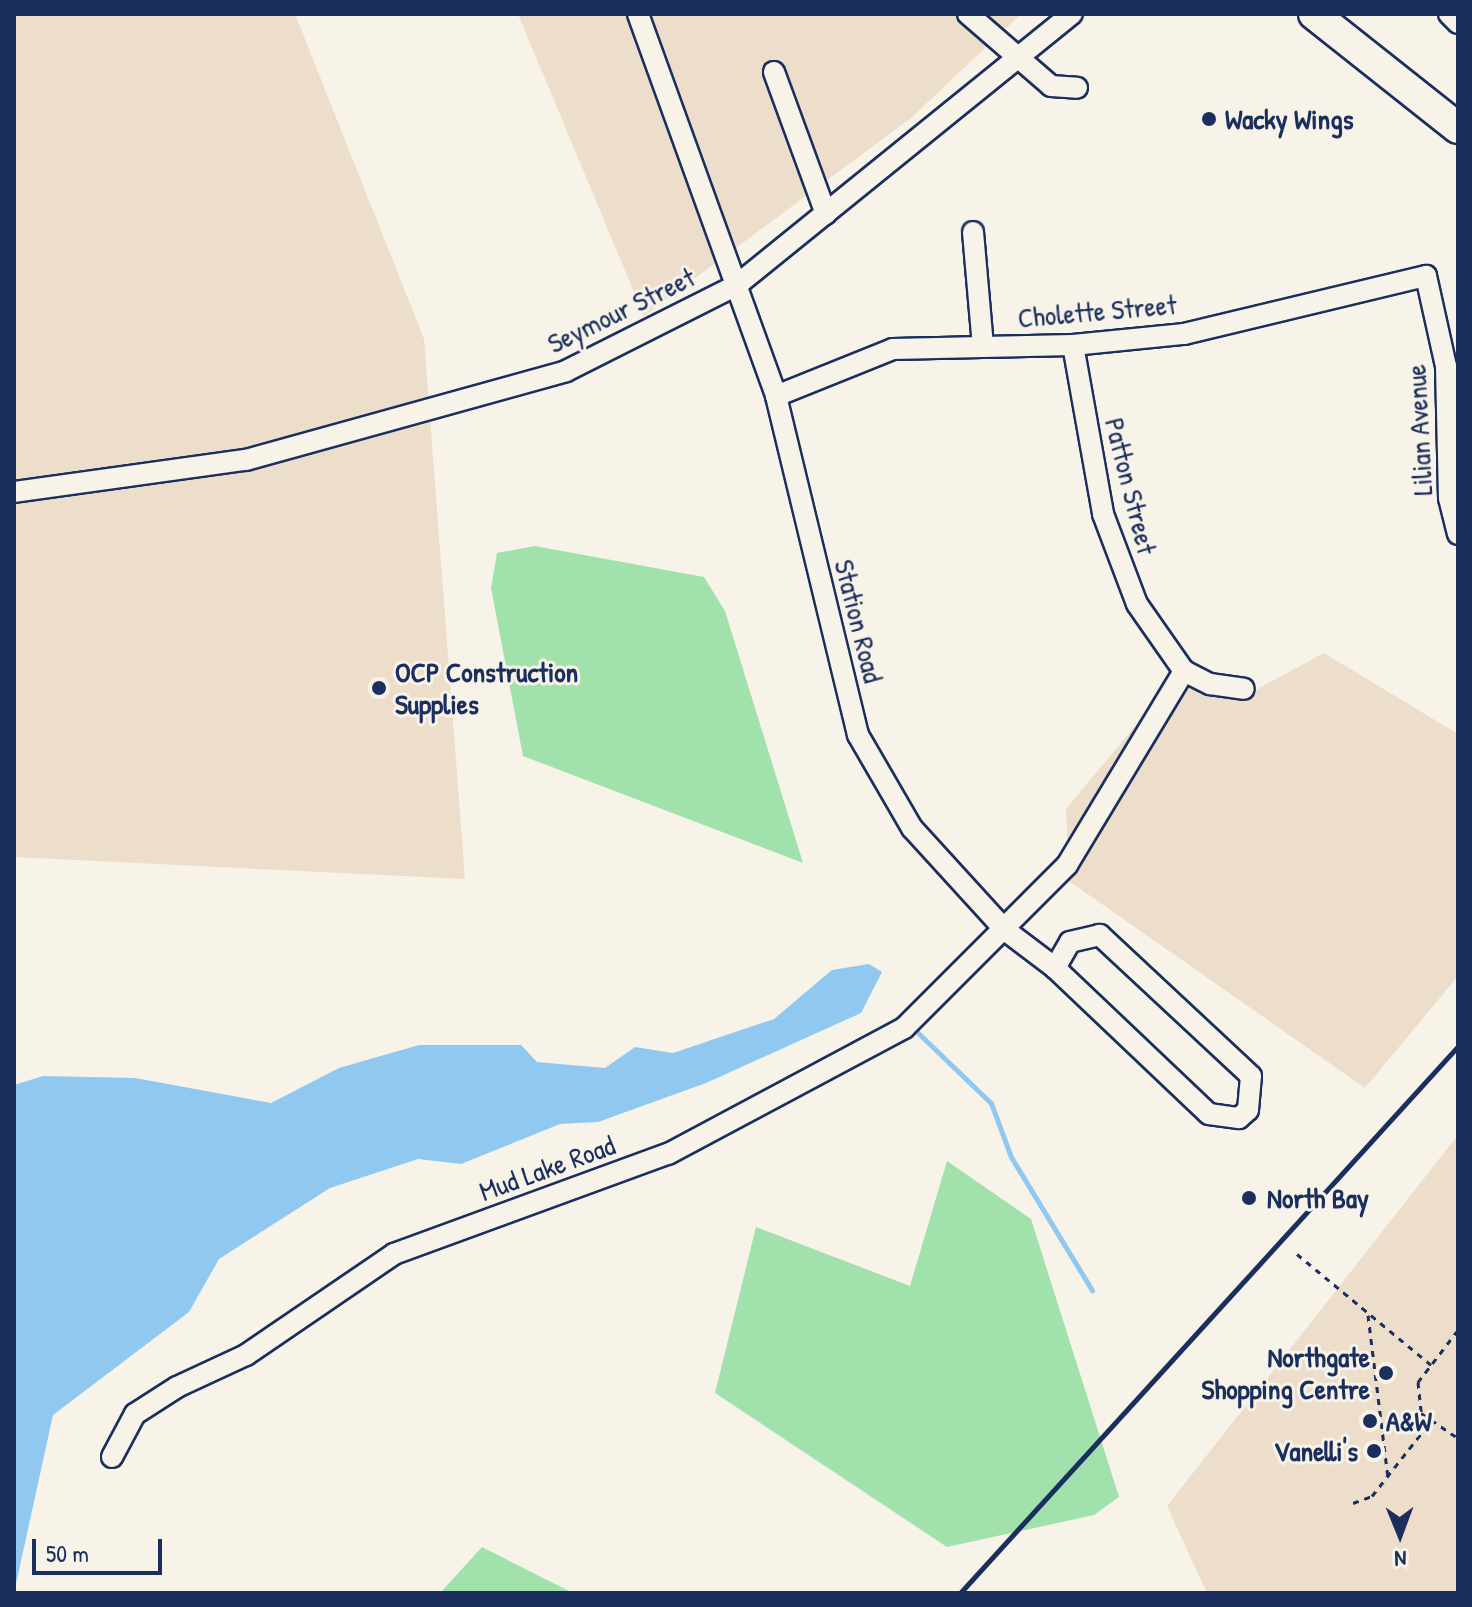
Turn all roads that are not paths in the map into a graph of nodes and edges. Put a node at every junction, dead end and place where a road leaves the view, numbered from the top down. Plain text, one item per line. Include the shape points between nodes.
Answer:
1 (638, 14) edge
2 (968, 14) edge
3 (1072, 14) edge
4 (1314, 14) edge
5 (1449, 14) edge
6 (1458, 23) edge
7 (1020, 60) junction
8 (774, 72) dead end
9 (1077, 88) dead end
10 (1458, 128) edge
11 (826, 214) junction
12 (973, 232) dead end
13 (1426, 276) joint
14 (737, 285) junction
15 (1073, 345) junction
16 (983, 347) junction
17 (776, 396) junction
18 (14, 492) edge
19 (1458, 534) edge
20 (1184, 671) junction
21 (1244, 689) dead end
22 (1005, 930) junction
23 (1055, 968) junction
24 (112, 1457) dead end

1 - 14 street, Station Road
2 - 7 street
3 - 7 street, Seymour Street
4 - 10 highway
5 - 6 street
7 - 9 street via 1051,86
7 - 11 street, Seymour Street
8 - 11 street
11 - 14 street, Seymour Street
12 - 16 street
13 - 15 street, Cholette Street via 1184,334
13 - 19 street, Lilian Avenue via 1446,366 1449,498
14 - 17 street, Station Road
14 - 18 street, Seymour Street via 566,371 246,460
15 - 16 street, Cholette Street
15 - 20 street, Patton Street via 1111,544 1137,604
16 - 17 street, Cholette Street via 893,349
17 - 22 street, Station Road via 858,735 912,828
20 - 21 street via 1210,684
20 - 22 street via 1067,865
22 - 23 street, Station Road
22 - 24 street, Mud Lake Road via 904,1028 668,1154 394,1254 246,1355 177,1387 135,1414
23 - 23 street, Station Road via 1209,1114 1239,1118 1248,1110 1251,1076 1100,935 1070,942

